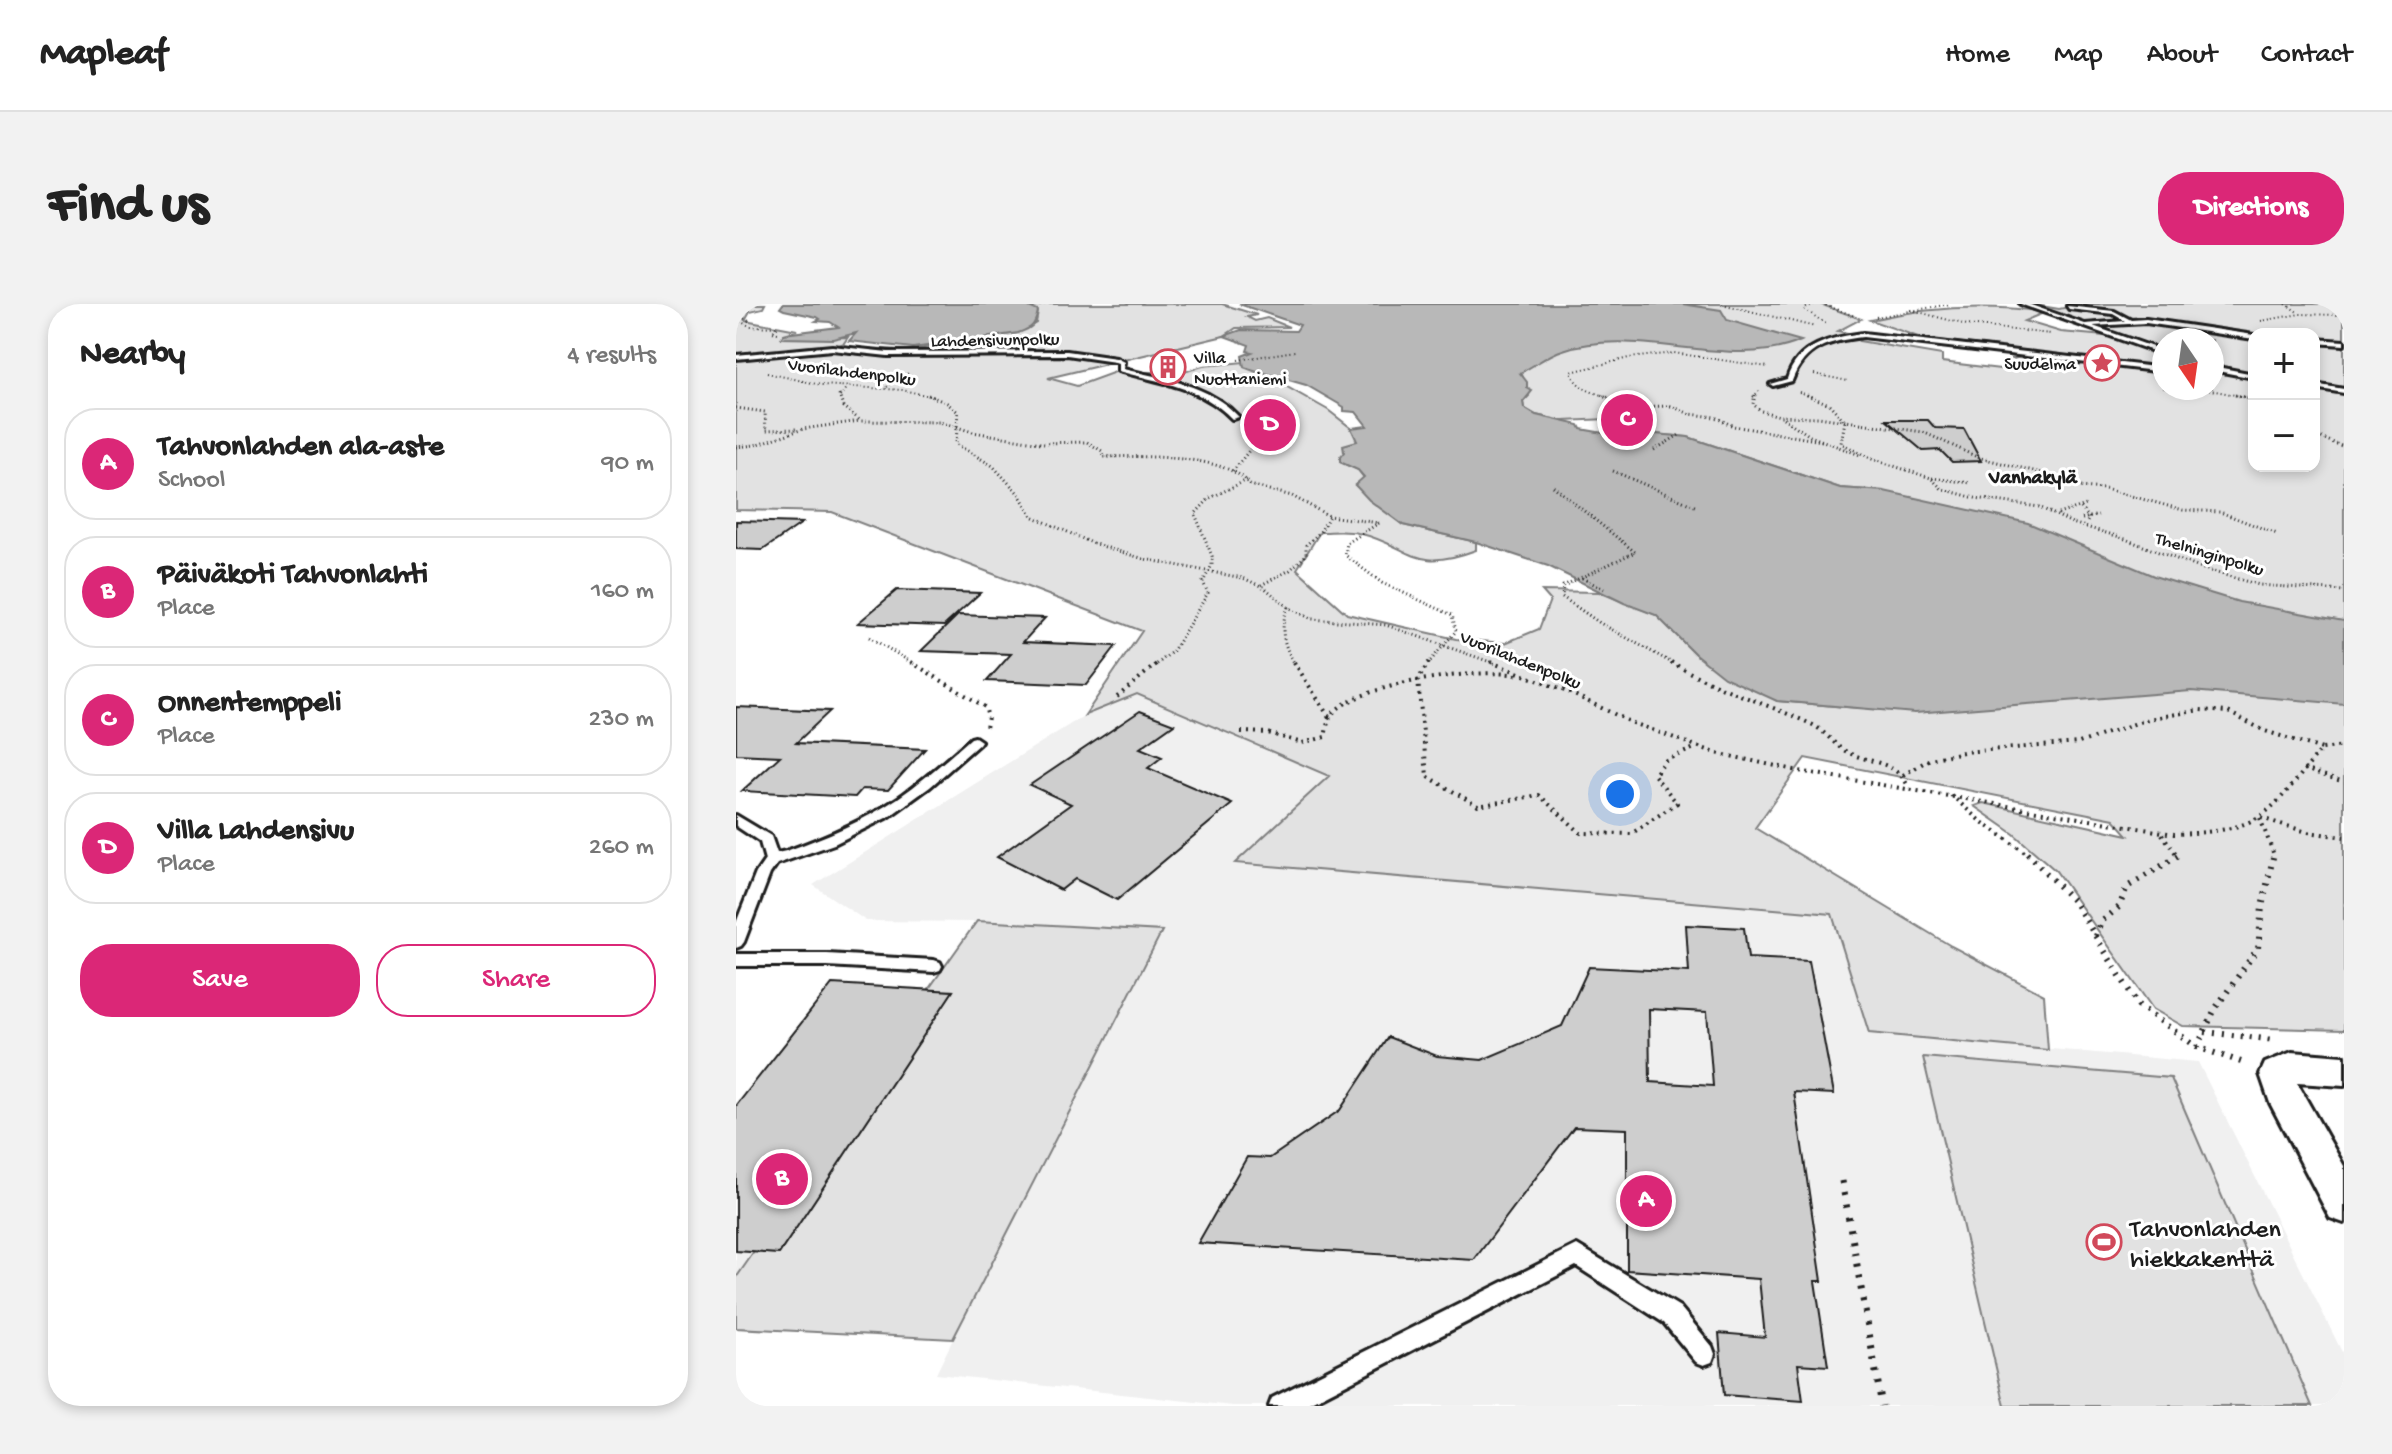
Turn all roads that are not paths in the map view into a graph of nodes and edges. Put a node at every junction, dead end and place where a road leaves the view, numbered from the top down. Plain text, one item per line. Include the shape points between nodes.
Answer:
1 (2023, 304) edge
2 (2069, 307) dead end
3 (2128, 320) junction
4 (2087, 325) junction
5 (2248, 336) edge
6 (2320, 341) edge
7 (2344, 343) edge
8 (2152, 349) edge
9 (736, 357) edge
10 (2152, 369) edge
11 (2224, 370) edge
12 (2224, 375) edge
13 (2248, 375) edge
14 (2248, 376) edge
15 (1773, 384) road end
16 (2320, 387) edge
17 (2344, 391) edge
18 (1235, 417) dead end
19 (975, 741) road end
20 (736, 820) edge
21 (772, 860) junction
22 (736, 942) edge
23 (736, 960) edge
24 (934, 966) dead end
25 (2344, 1071) edge
26 (2344, 1204) edge
27 (1704, 1354) dead end
28 (1280, 1406) edge

1 - 4 lane
2 - 3 lane
3 - 4 lane
3 - 5 lane
4 - 8 lane
6 - 7 lane
9 - 18 lane, Lahdensivunpolku via 832,348 888,354 1067,353 1116,360 1120,370 1207,396
10 - 15 lane via 1863,335 1815,347 1791,370 1790,380
11 - 13 lane
12 - 14 lane
16 - 17 lane
19 - 21 lane via 893,806 817,845
20 - 21 lane via 766,839
21 - 22 lane
23 - 24 lane
25 - 26 street via 2292,1067 2277,1074
27 - 28 lane via 1672,1315 1577,1255

